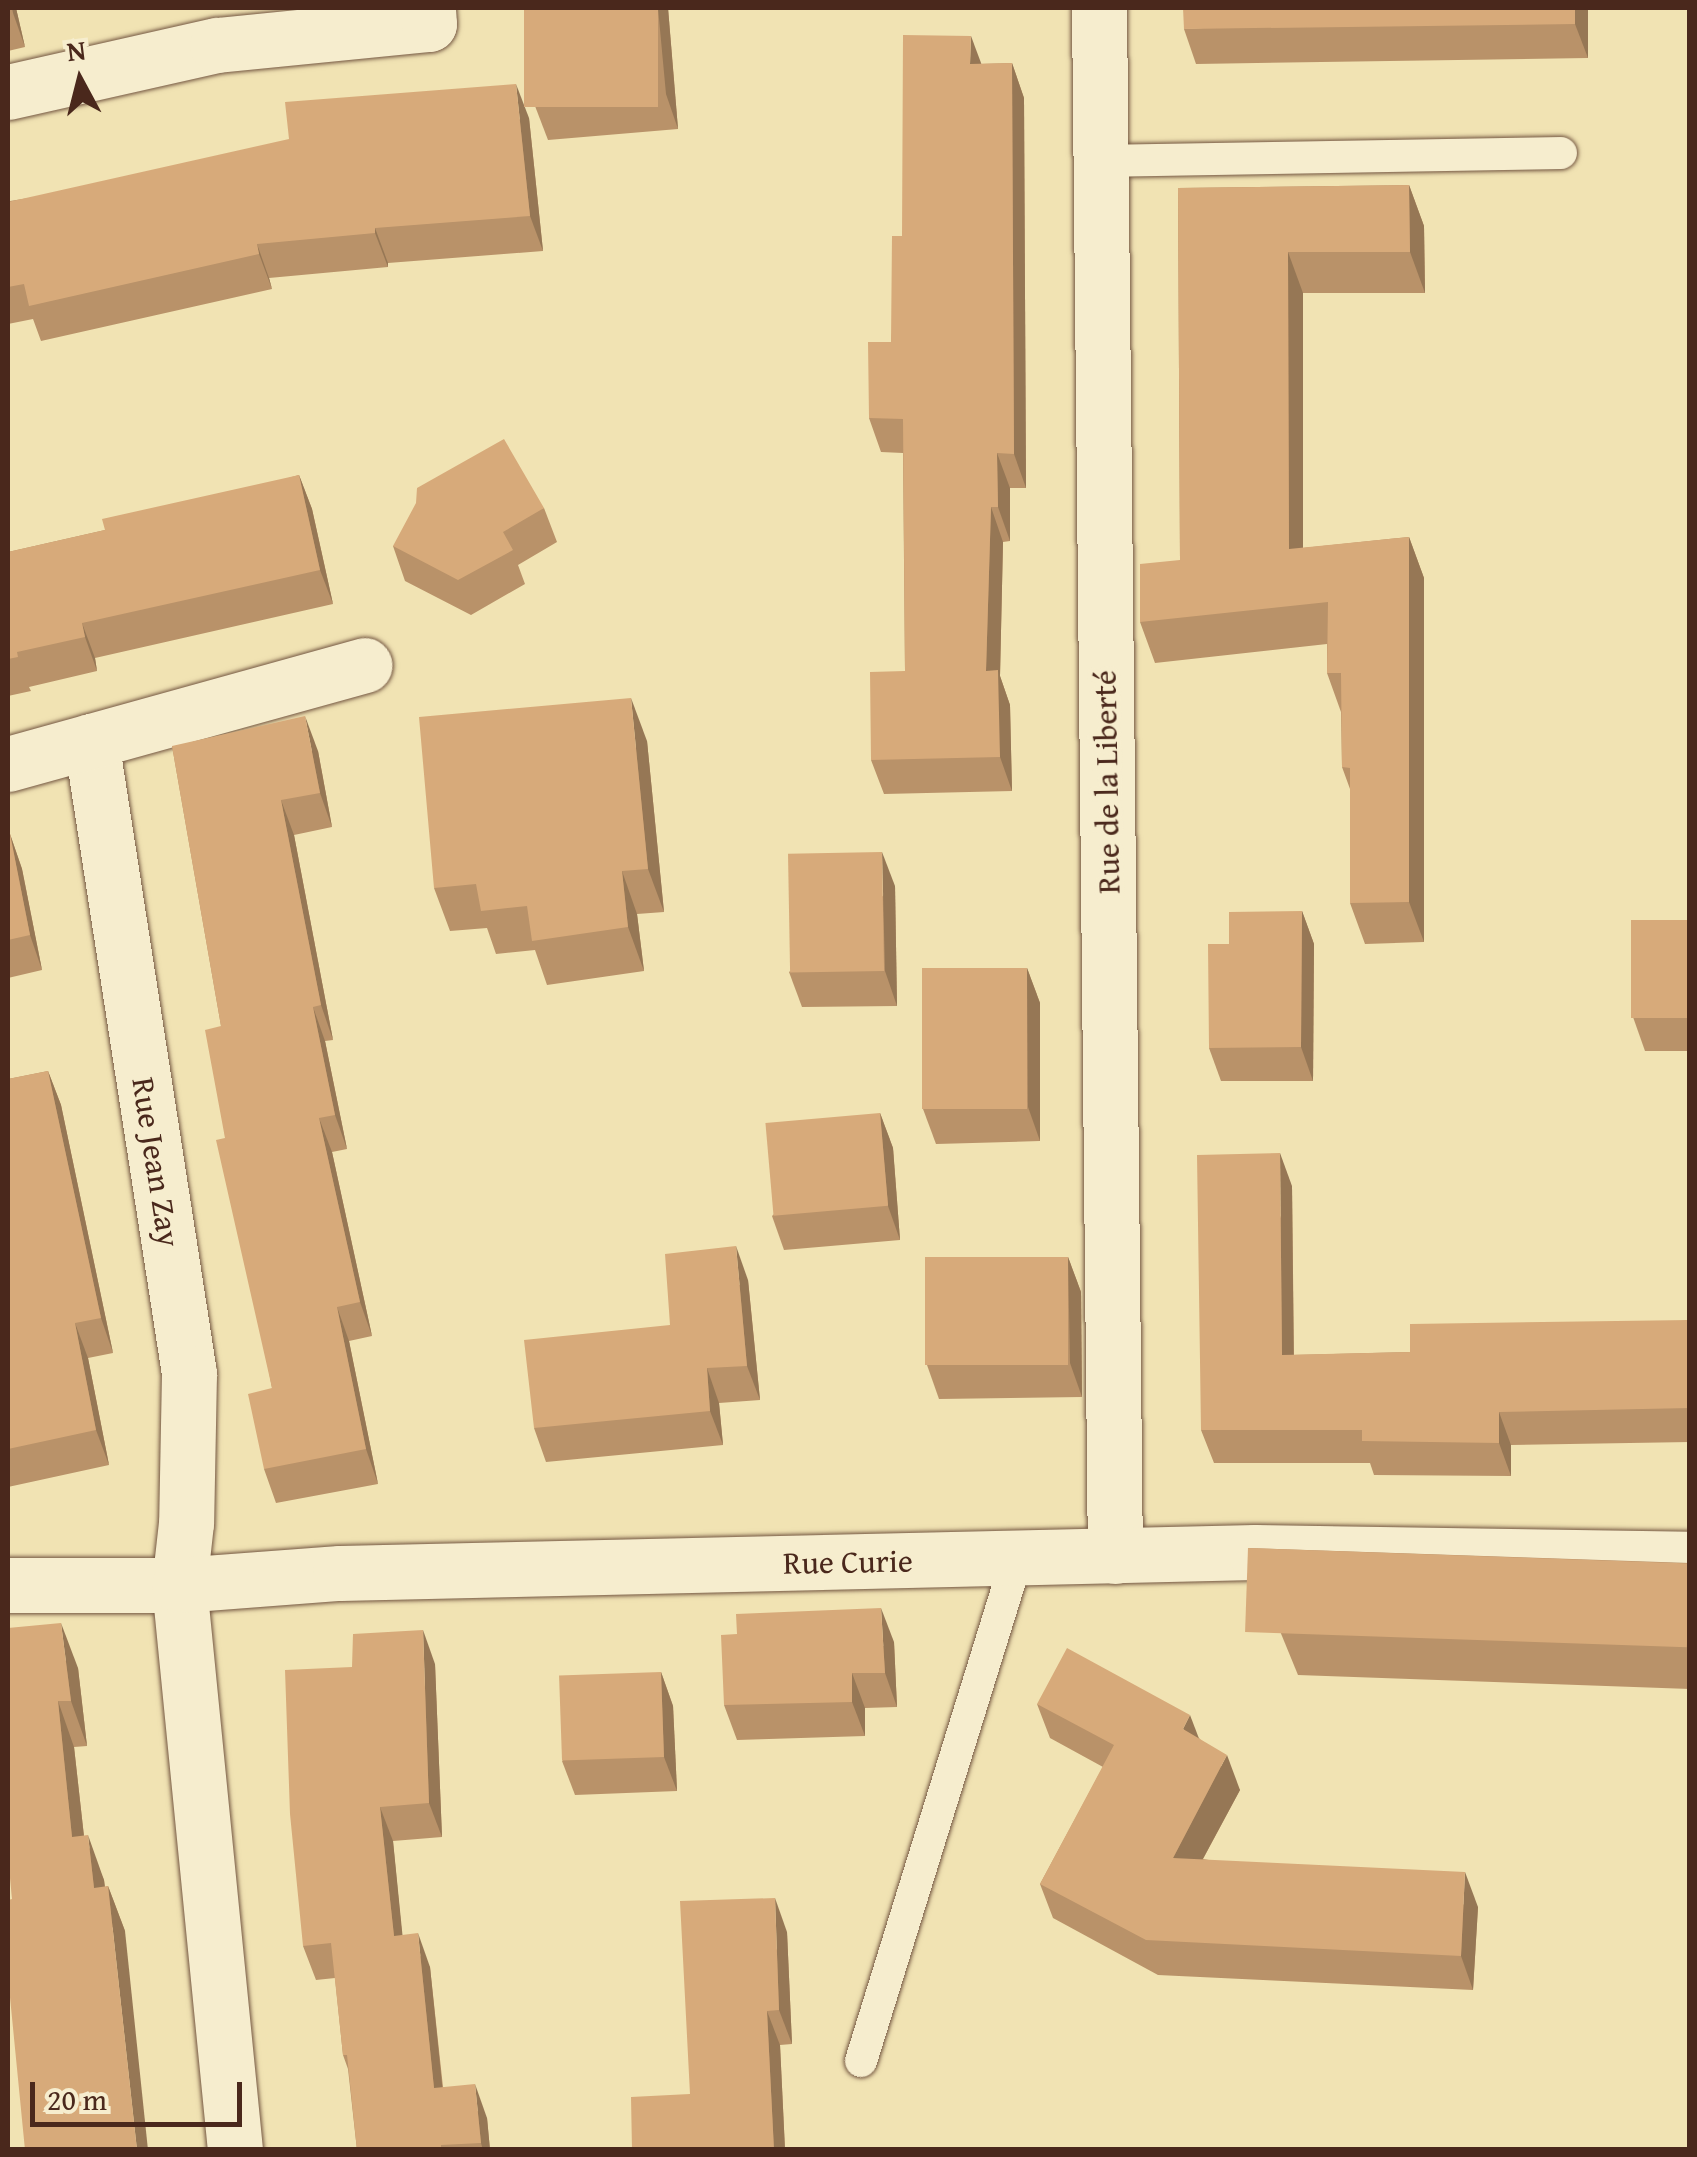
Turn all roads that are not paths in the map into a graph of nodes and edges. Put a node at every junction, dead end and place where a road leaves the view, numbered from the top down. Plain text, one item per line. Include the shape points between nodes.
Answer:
1 (428, 8) edge
2 (1099, 8) edge
3 (8, 92) edge
4 (1560, 153) dead end
5 (1100, 161) junction
6 (365, 665) dead end
7 (91, 740) junction
8 (8, 764) edge
9 (1114, 1556) junction
10 (1017, 1558) junction
11 (1690, 1559) edge
12 (8, 1584) edge
13 (179, 1585) junction
14 (861, 2060) dead end
15 (235, 2150) edge

1 - 3 street via 429,24 217,45
2 - 5 street, Rue de la Liberté
4 - 5 lane
5 - 9 street, Rue de la Liberté
6 - 7 street
7 - 8 street
7 - 13 street, Rue Jean Zay via 189,1373
9 - 10 street, Rue Curie
9 - 11 street, Rue Curie
10 - 13 street, Rue Curie via 340,1573
10 - 14 lane
12 - 13 street, Rue Curie
13 - 15 street, Rue Jean Zay

